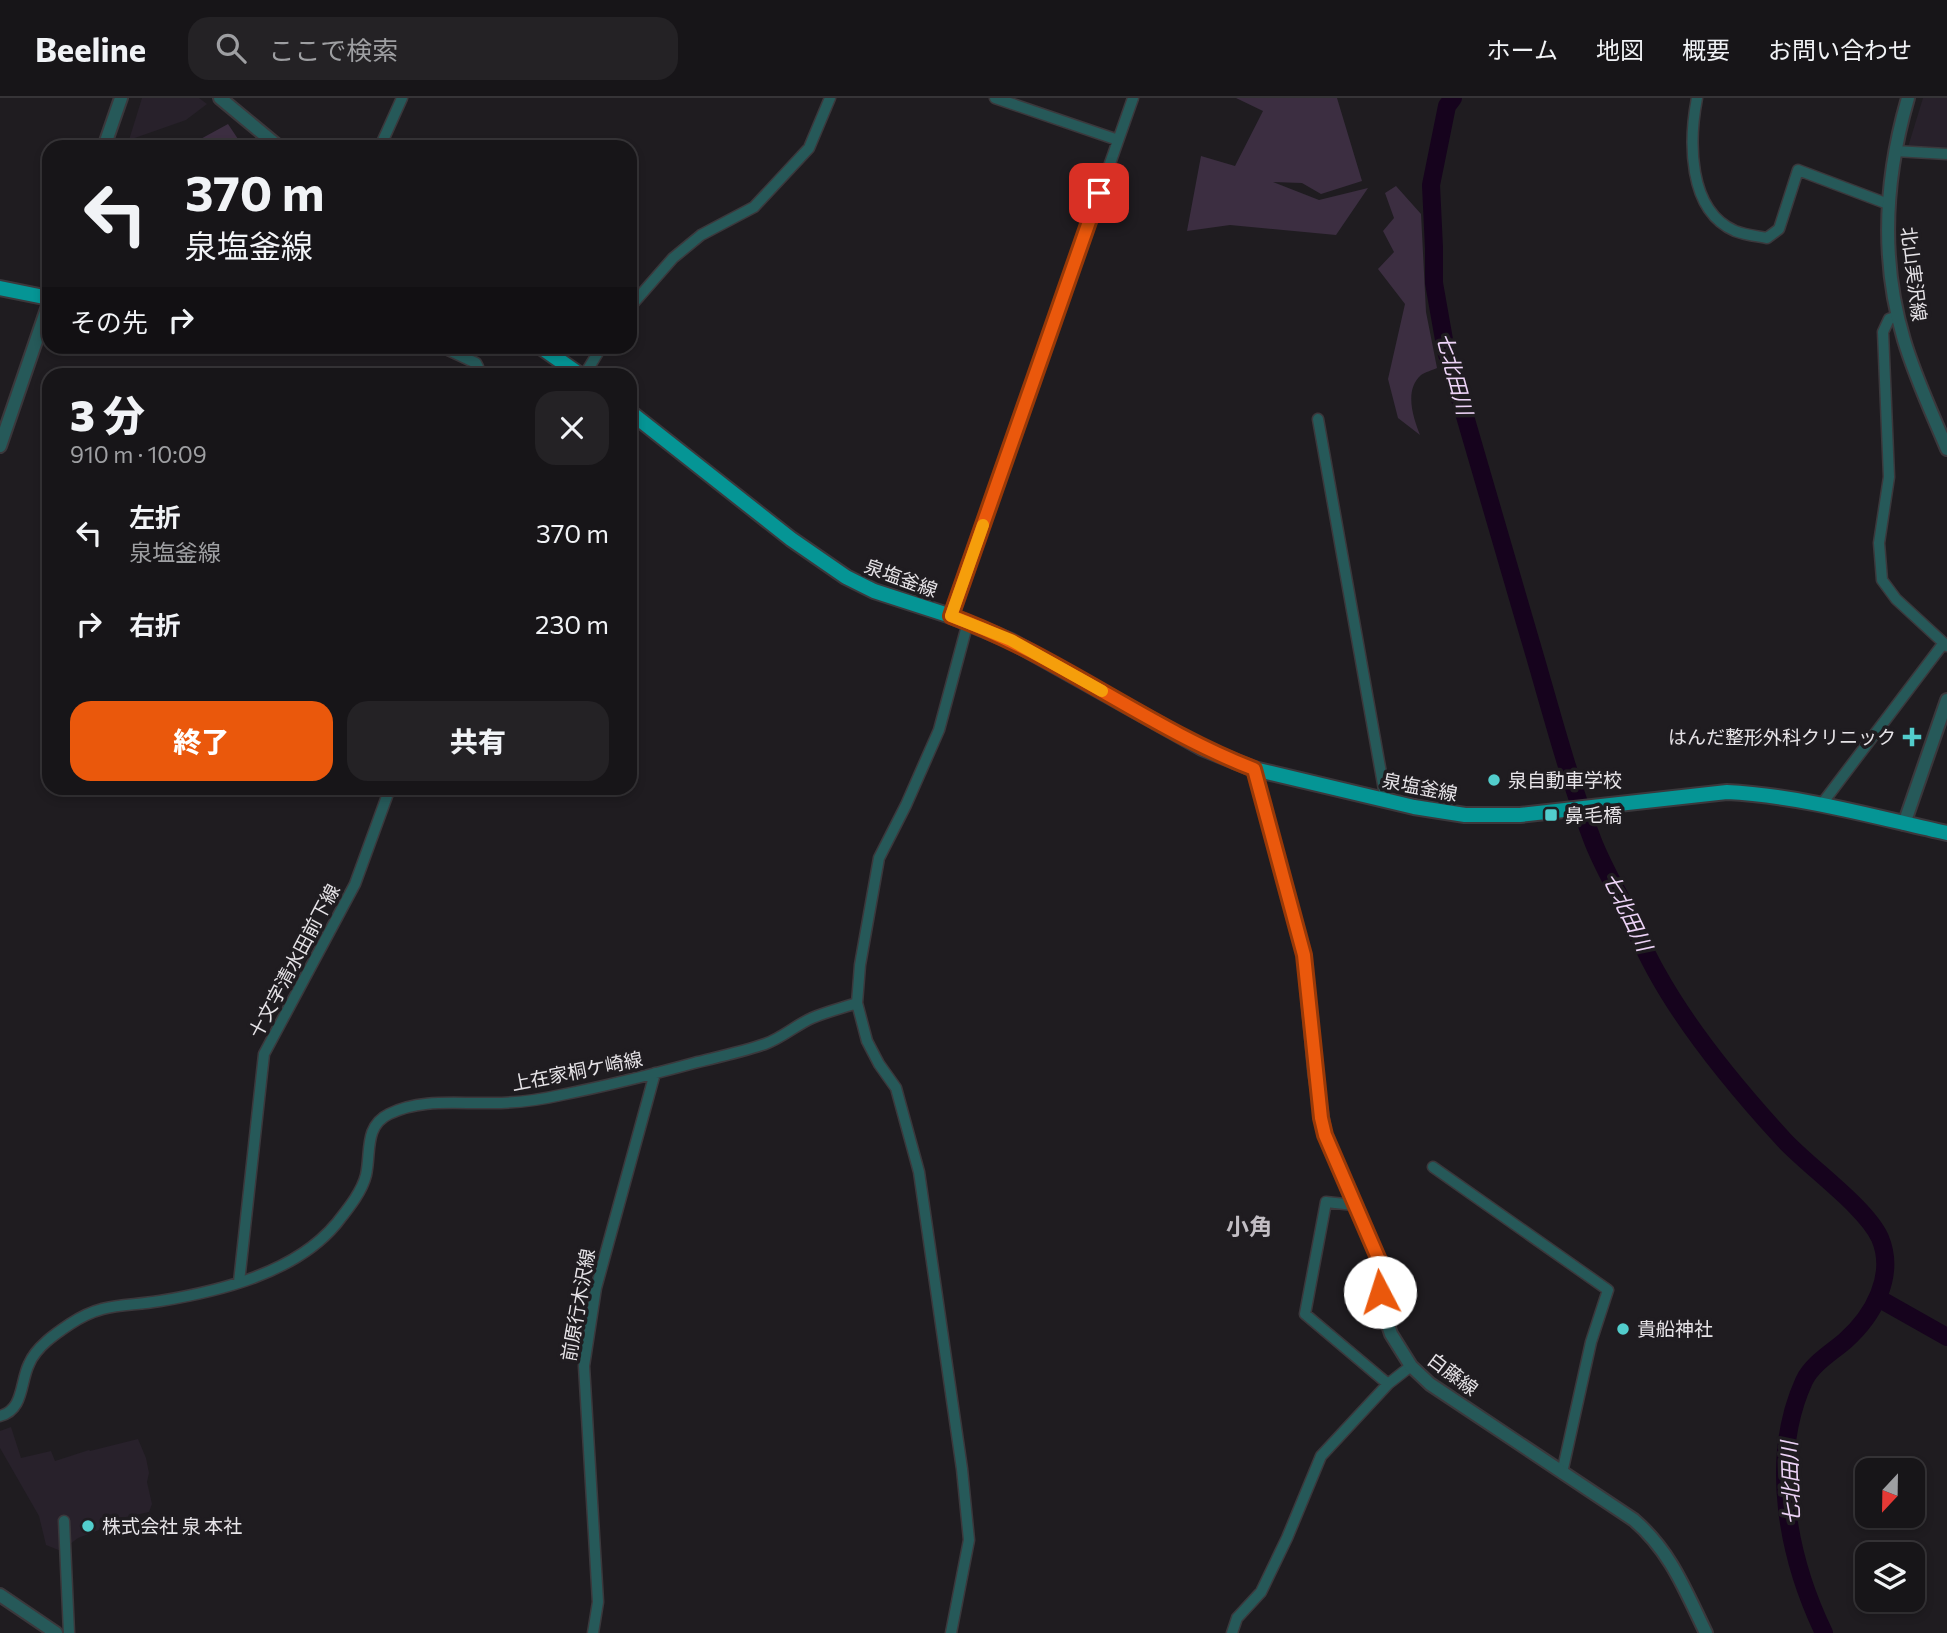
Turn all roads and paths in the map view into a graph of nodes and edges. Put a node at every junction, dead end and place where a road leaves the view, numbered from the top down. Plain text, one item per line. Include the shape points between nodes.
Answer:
1 (121, 98) edge
2 (220, 98) edge
3 (402, 98) edge
4 (830, 98) edge
5 (995, 98) edge
6 (1133, 98) edge
7 (1697, 98) edge
8 (1908, 98) edge
9 (106, 140) edge
10 (271, 140) edge
11 (383, 140) edge
12 (1118, 141) junction
13 (1895, 151) junction
14 (1947, 155) edge
15 (1888, 204) junction
16 (0, 288) edge
17 (42, 299) edge
18 (637, 299) edge
19 (1898, 316) junction
20 (42, 322) edge
21 (457, 354) edge
22 (550, 354) edge
23 (478, 368) edge
24 (570, 368) edge
25 (637, 418) edge
26 (1318, 419) dead end
27 (0, 446) edge
28 (1947, 449) edge
29 (951, 616) junction
30 (968, 622) junction
31 (1945, 645) edge
32 (1947, 700) edge
33 (1254, 769) junction
34 (387, 795) edge
35 (1386, 801) junction
36 (1821, 805) junction
37 (1904, 824) junction
38 (1947, 833) edge
39 (857, 1003) junction
40 (655, 1073) junction
41 (1433, 1167) dead end
42 (1354, 1205) junction
43 (239, 1282) junction
44 (1411, 1366) junction
45 (1388, 1384) junction
46 (0, 1416) edge
47 (1562, 1473) junction
48 (64, 1521) dead end
49 (0, 1595) edge
50 (56, 1633) edge
51 (69, 1633) edge
52 (593, 1633) edge
53 (951, 1633) edge
54 (1232, 1633) edge
55 (1706, 1633) edge

1 - 9 street
2 - 10 street
3 - 11 street
4 - 18 street via 809,148 754,207 701,235 673,258
5 - 12 street
6 - 12 street
7 - 15 street via 1693,168 1704,199 1733,230 1767,238 1779,229 1798,170
8 - 13 street, 北山実沢線
12 - 29 street
13 - 14 street
13 - 15 street, 北山実沢線
15 - 19 street, 北山実沢線
16 - 17 main road
19 - 28 street, 北山実沢線 via 1920,387
19 - 31 street via 1889,319 1883,332 1889,477 1879,543 1882,580
20 - 27 street
21 - 23 street
22 - 24 main road
25 - 29 main road, 泉塩釜線 via 846,577
26 - 35 street
29 - 30 main road, 泉塩釜線
30 - 33 main road, 泉塩釜線 via 1011,640 1202,748
30 - 39 street via 939,730 880,858
31 - 36 street
32 - 37 street
33 - 35 main road, 泉塩釜線
33 - 42 street, 白藤線 via 1304,955 1321,1118
34 - 43 street, 十文字清水田前下線 via 355,884 264,1054
35 - 36 main road, 泉塩釜線 via 1496,816 1727,793
36 - 37 main road
37 - 38 main road
39 - 40 street, 上在家桐ケ崎線 via 811,1018 768,1043
39 - 53 street via 867,1041 897,1088 919,1172 969,1540
40 - 43 street, 上在家桐ケ崎線 via 556,1096 495,1104 439,1102 387,1114 370,1136 360,1188 335,1224 314,1246
40 - 52 street, 前原行木沢線 via 596,1288 584,1366 598,1602
41 - 47 street via 1608,1290 1591,1342
42 - 44 street, 白藤線 via 1382,1267 1384,1313
42 - 45 street via 1326,1202 1306,1314
43 - 46 street, 上在家桐ケ崎線 via 92,1311 39,1348 29,1363 20,1399
44 - 45 street
44 - 47 street, 白藤線 via 1430,1384
45 - 54 street via 1321,1456 1261,1592 1237,1618
47 - 55 street, 白藤線 via 1652,1535 1666,1553
48 - 51 street
49 - 50 street

